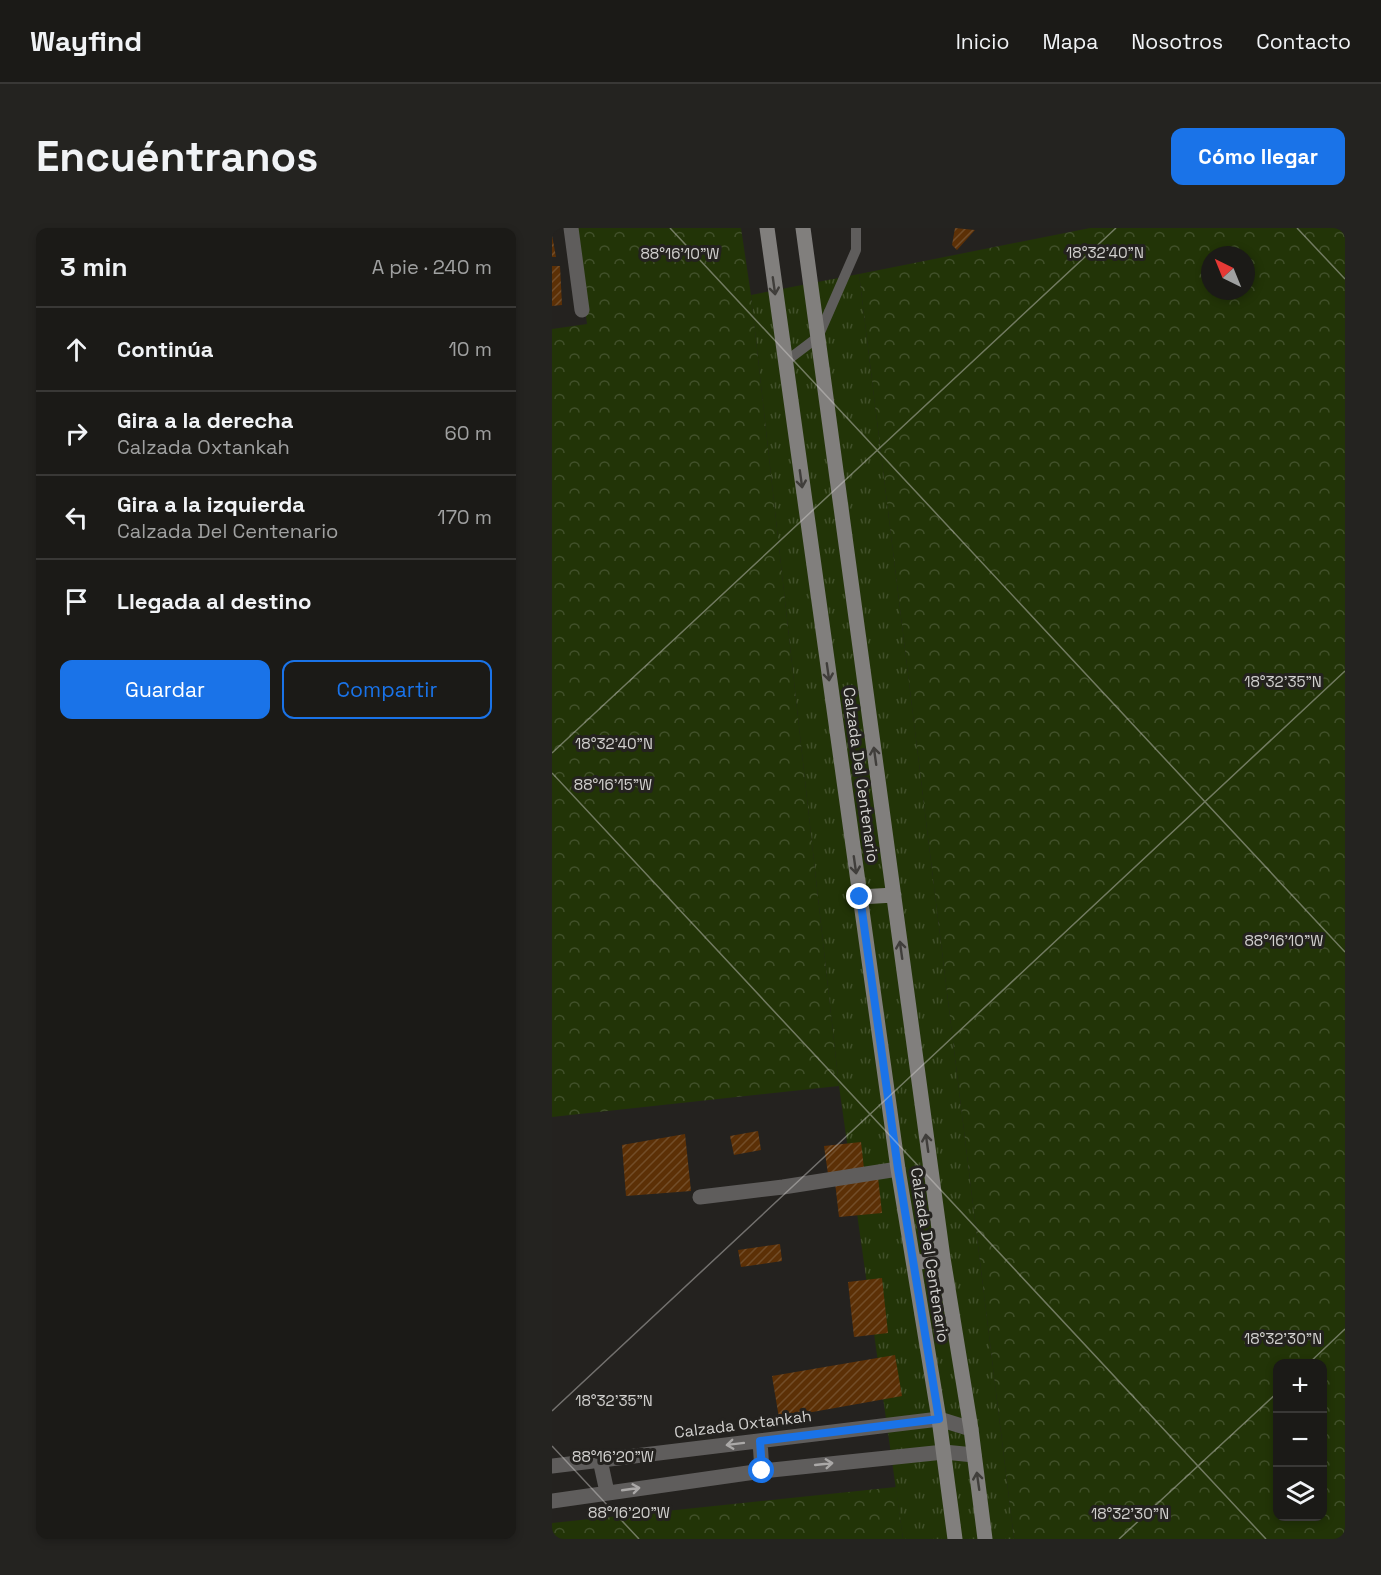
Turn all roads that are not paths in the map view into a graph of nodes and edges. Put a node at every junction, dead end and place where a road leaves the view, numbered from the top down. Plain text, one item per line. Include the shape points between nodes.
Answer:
1 (571, 228) edge
2 (767, 228) edge
3 (803, 228) edge
4 (856, 228) edge
5 (582, 310) dead end
6 (818, 337) junction
7 (785, 362) junction
8 (894, 895) junction
9 (860, 897) junction
10 (898, 1169) junction
11 (700, 1197) dead end
12 (943, 1258) junction
13 (914, 1263) junction
14 (939, 1419) junction
15 (971, 1429) junction
16 (760, 1441) junction
17 (944, 1452) junction
18 (974, 1455) junction
19 (600, 1460) junction
20 (552, 1466) edge
21 (762, 1471) junction
22 (607, 1492) junction
23 (552, 1501) edge
24 (955, 1539) edge
25 (985, 1539) edge

1 - 5 street
2 -> 7 main road, Calzada Del Centenario
3 - 6 main road, Calzada Del Centenario
4 - 6 lane via 856,250
6 - 7 lane
8 -> 6 main road, Calzada Del Centenario
7 -> 9 main road, Calzada Del Centenario
8 - 9 main road
12 -> 8 main road, Calzada Del Centenario
9 - 10 main road, Calzada Del Centenario
10 - 11 street
10 - 13 main road, Calzada Del Centenario
12 - 13 main road
12 - 15 main road, Calzada Del Centenario
13 - 14 main road, Calzada Del Centenario
14 - 15 street
14 - 16 street, Calzada Oxtankah
14 - 17 main road, Calzada Del Centenario
15 - 18 main road, Calzada Del Centenario
16 -> 19 street, Calzada Oxtankah
16 - 21 street
17 - 18 street
21 -> 17 street
17 - 24 main road, Calzada Del Centenario
25 -> 18 main road, Calzada Del Centenario
19 - 20 street, Calzada Oxtankah
19 - 22 street
22 -> 21 street
22 - 23 street

